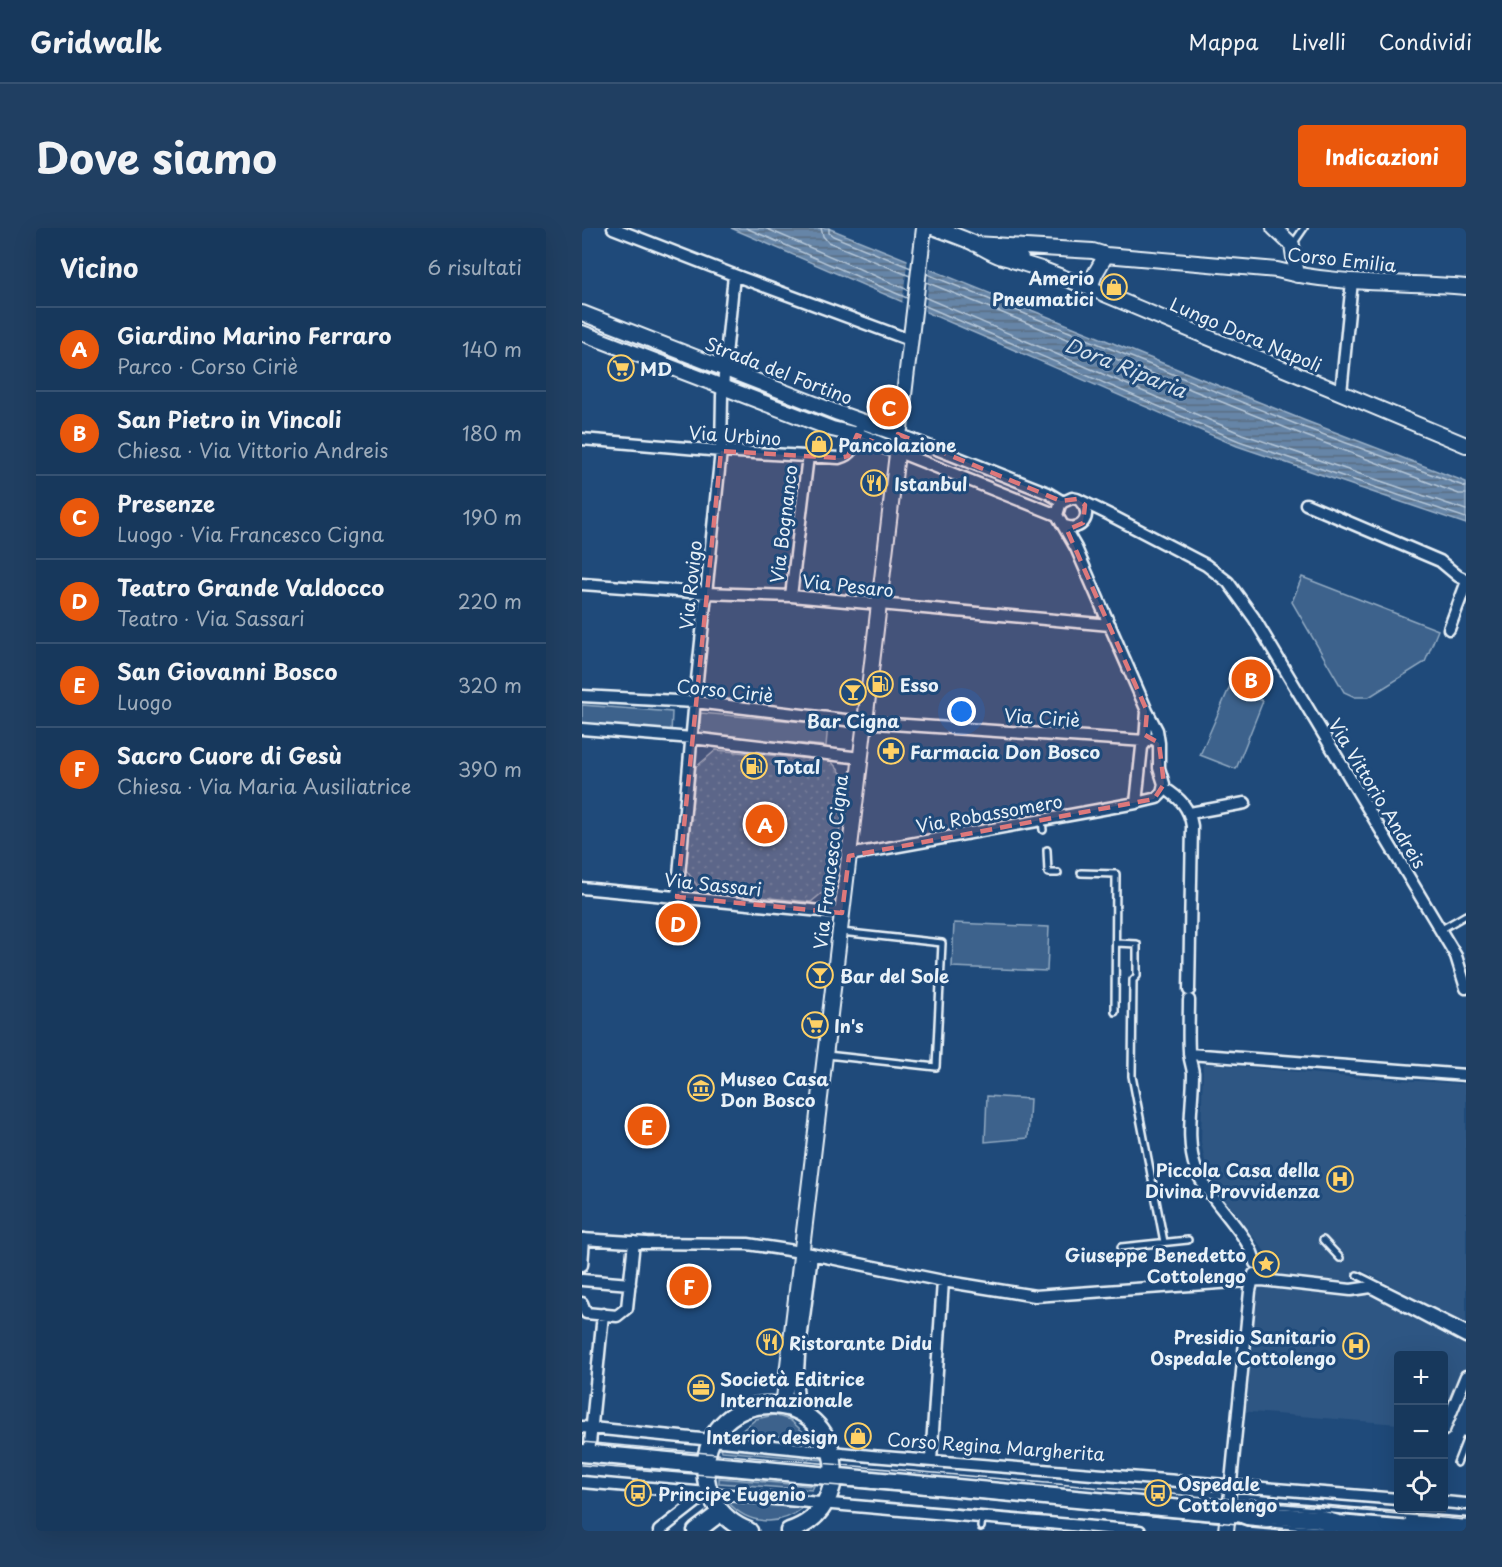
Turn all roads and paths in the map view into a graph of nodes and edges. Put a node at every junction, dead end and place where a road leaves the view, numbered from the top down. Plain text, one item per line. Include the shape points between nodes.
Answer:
1 (613, 228) edge
2 (935, 228) edge
3 (1274, 228) edge
4 (1304, 228) edge
5 (924, 233) edge
6 (975, 244) junction
7 (1292, 245) junction
8 (1106, 255) junction
9 (1012, 260) junction
10 (734, 275) junction
11 (1297, 275) junction
12 (1352, 280) junction
13 (1466, 287) edge
14 (1090, 288) junction
15 (582, 313) edge
16 (582, 333) edge
17 (910, 340) junction
18 (725, 367) junction
19 (724, 386) junction
20 (1341, 393) junction
21 (861, 420) junction
22 (898, 434) junction
23 (857, 435) junction
24 (582, 439) edge
25 (1466, 445) edge
26 (721, 451) junction
27 (896, 451) junction
28 (808, 456) junction
29 (1081, 501) junction
30 (1063, 502) junction
31 (1306, 504) dead end
32 (1057, 515) junction
33 (1110, 515) junction
34 (1081, 525) junction
35 (1065, 526) junction
36 (1076, 548) junction
37 (1466, 582) edge
38 (582, 584) edge
39 (706, 593) junction
40 (791, 596) junction
41 (879, 605) junction
42 (1110, 625) junction
43 (1449, 629) dead end
44 (582, 696) edge
45 (694, 702) junction
46 (1147, 711) junction
47 (865, 722) junction
48 (582, 729) edge
49 (692, 738) junction
50 (1145, 741) junction
51 (1159, 743) junction
52 (861, 758) junction
53 (1164, 788) junction
54 (1136, 802) junction
55 (1245, 803) dead end
56 (1190, 813) junction
57 (1047, 850) dead end
58 (849, 855) junction
59 (1058, 873) dead end
60 (1081, 873) dead end
61 (582, 888) edge
62 (677, 897) junction
63 (842, 913) junction
64 (1466, 915) edge
65 (1440, 930) junction
66 (839, 932) junction
67 (1116, 943) junction
68 (1466, 987) edge
69 (1115, 1012) dead end
70 (1189, 1054) junction
71 (825, 1055) junction
72 (1466, 1076) edge
73 (583, 1239) edge
74 (1188, 1240) dead end
75 (1323, 1240) dead end
76 (634, 1242) junction
77 (1164, 1242) junction
78 (1121, 1247) dead end
79 (807, 1254) junction
80 (1340, 1258) dead end
81 (582, 1265) edge
82 (1254, 1272) junction
83 (582, 1280) edge
84 (943, 1281) junction
85 (630, 1284) junction
86 (1371, 1287) junction
87 (582, 1303) edge
88 (603, 1314) junction
89 (1466, 1329) edge
90 (1466, 1336) edge
91 (1466, 1376) edge
92 (783, 1407) junction
93 (800, 1413) junction
94 (1448, 1418) edge
95 (586, 1427) edge
96 (712, 1440) junction
97 (1466, 1440) edge
98 (831, 1452) junction
99 (585, 1454) edge
100 (931, 1461) junction
101 (1457, 1463) dead end
102 (705, 1464) junction
103 (834, 1475) junction
104 (582, 1482) edge
105 (1231, 1484) junction
106 (709, 1492) junction
107 (1394, 1498) edge
108 (1448, 1502) edge
109 (825, 1503) junction
110 (1466, 1504) edge
111 (721, 1512) junction
112 (1228, 1512) junction
113 (1320, 1519) junction
114 (1466, 1522) edge
115 (1466, 1527) edge
116 (740, 1529) edge
117 (659, 1531) edge
118 (696, 1531) edge
119 (789, 1531) edge
120 (1140, 1531) edge
121 (1226, 1531) edge
122 (1333, 1531) edge
123 (1424, 1531) edge

1 - 10 street
2 - 6 street, Corso Emilia
3 - 7 street
4 - 7 lane
5 - 17 street, Via Francesco Cigna
6 - 8 street, Corso Emilia via 1093,250
6 - 9 street, Corso Emilia
7 - 11 street
8 - 9 street, Corso Emilia via 1093,259 1035,256
8 - 11 street, Corso Emilia
8 - 14 street
9 - 14 street, Lungo Dora Napoli
10 - 17 street
10 - 18 street, Via Rovigo
11 - 12 street, Corso Emilia
12 - 13 street, Corso Emilia
12 - 20 street
14 - 20 street, Lungo Dora Napoli
15 - 18 street, Strada del Fortino
16 - 19 street, Strada del Fortino
17 - 22 street, Via Francesco Cigna
18 - 19 street, Via Rovigo
18 - 21 street, Strada del Fortino
19 - 23 street, Strada del Fortino via 832,429
19 - 26 street, Via Rovigo
20 - 25 street, Lungo Dora Napoli
21 - 22 street, Strada del Fortino
21 - 23 street, Via Urbino
22 - 27 street, Via Francesco Cigna
22 - 30 street, Strada del Fortino
23 - 27 street, Strada del Fortino
23 - 28 street, Via Urbino via 848,456
24 - 26 street, Via Urbino
26 - 28 street, Via Urbino
26 - 39 street, Via Rovigo
27 - 32 street, Strada del Fortino
27 - 41 street, Via Francesco Cigna
28 - 40 street, Via Bognanco
29 - 30 street via 1072,498
29 - 33 street
29 - 34 street via 1087,514
30 - 32 street
31 - 37 street via 1440,561
32 - 35 street
33 - 34 street
33 - 65 street, Via Vittorio Andreis via 1206,565 1227,582 1254,618
34 - 35 street
34 - 36 street
35 - 36 street
36 - 42 street
37 - 43 street
38 - 39 street, Via Pesaro
39 - 40 street, Via Pesaro
39 - 45 street, Via Rovigo
40 - 41 street, Via Pesaro
41 - 42 street, Via Pesaro
41 - 47 street, Via Francesco Cigna
42 - 46 street
44 - 45 street, Corso Ciriè
45 - 47 street, Corso Ciriè
45 - 49 street, Via Rovigo
46 - 50 street
46 - 51 street
47 - 50 street, Via Ciriè
47 - 52 street, Via Francesco Cigna
48 - 49 street
49 - 52 street
49 - 62 street, Via Rovigo
50 - 51 street, Via Ciriè via 1154,739
50 - 54 street
51 - 53 street
52 - 58 street, Via Francesco Cigna
53 - 54 street, Via Robassomero via 1157,798
53 - 56 street via 1178,797
54 - 58 street, Via Robassomero via 1042,825
55 - 56 street
56 - 70 street
57 - 59 lane via 1048,873
58 - 63 street, Via Francesco Cigna
60 - 67 lane via 1116,874
61 - 62 street, Via Sassari
62 - 63 street, Via Sassari
63 - 66 street, Via Francesco Cigna
64 - 65 lane
65 - 68 street, Via Vittorio Andreis via 1456,956
66 - 71 street, Via Francesco Cigna
66 - 71 lane via 942,943 936,1067
67 - 69 lane
67 - 77 lane via 1137,944 1132,1076
70 - 72 street
70 - 82 street via 1193,1159 1199,1176 1245,1242
71 - 79 street, Via Francesco Cigna
73 - 76 street
73 - 81 street
74 - 77 lane
75 - 80 lane
76 - 79 street via 734,1243
76 - 85 street
77 - 78 lane
79 - 84 street
79 - 92 street, Via Francesco Cigna
79 - 93 street, Via Francesco Cigna via 797,1387
82 - 84 street via 1035,1296
82 - 86 street via 1351,1290
82 - 105 street
83 - 85 street
84 - 100 street
85 - 88 street via 627,1308 617,1316
86 - 89 lane via 1357,1275
86 - 90 street
87 - 88 street via 586,1312
88 - 95 street
91 - 94 street
92 - 93 main road
92 - 96 main road via 743,1411 725,1423
93 - 98 main road via 818,1427
95 - 96 street, Corso Regina Margherita
95 - 99 street
96 - 98 street, Corso Regina Margherita
96 - 102 main road
97 - 101 lane
98 - 100 street, Corso Regina Margherita
98 - 103 main road
99 - 102 main road
100 - 105 street, Corso Regina Margherita
102 - 103 main road
102 - 106 main road
103 - 109 main road
103 - 112 main road
104 - 106 street
105 - 107 street, Corso Regina Margherita
105 - 112 street
106 - 109 street
106 - 111 main road
106 - 117 street
108 - 110 street
109 - 119 main road via 808,1521
109 - 120 street via 982,1522
111 - 116 main road
111 - 118 main road
112 - 113 main road
112 - 114 lane via 1251,1503
112 - 121 street
112 - 122 lane via 1253,1524
113 - 115 main road via 1339,1517
113 - 123 main road

